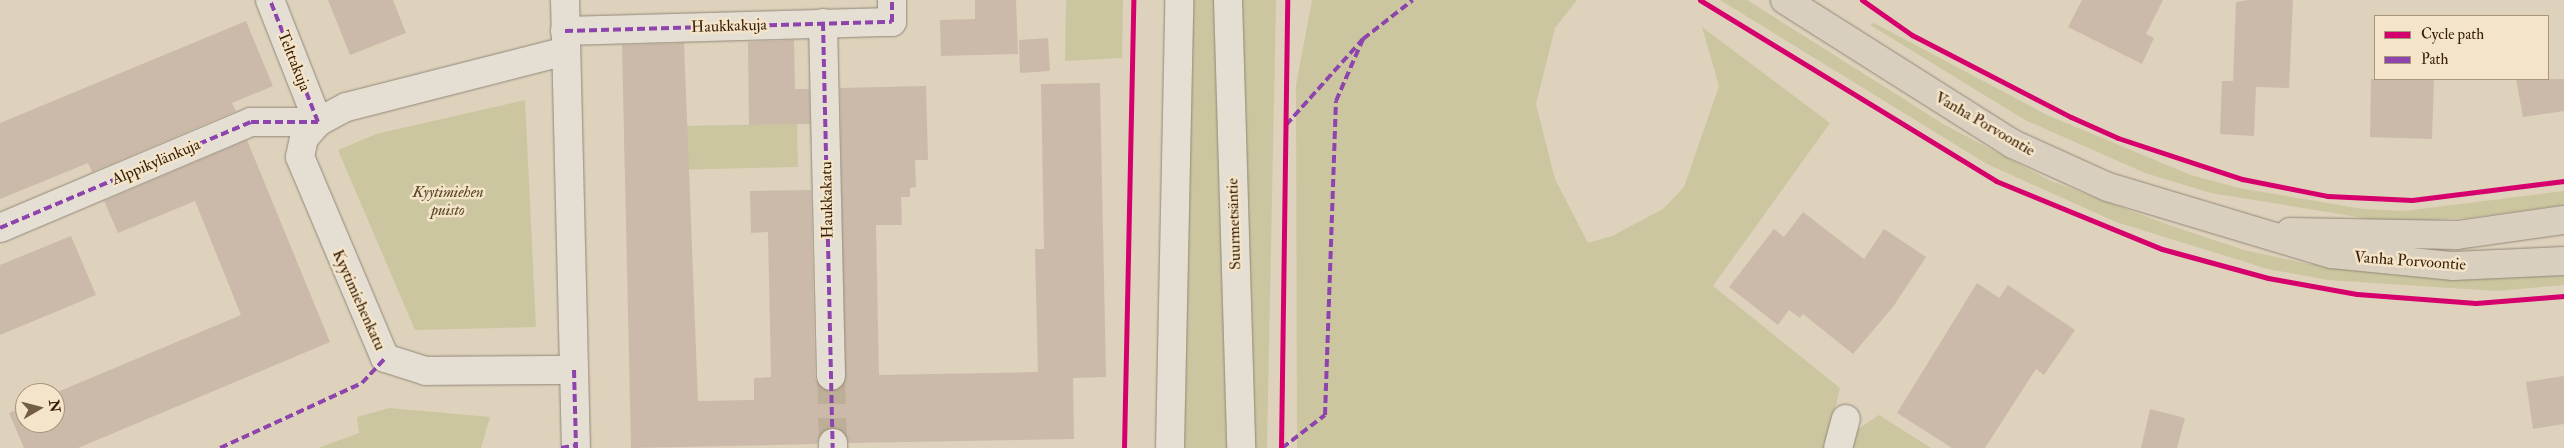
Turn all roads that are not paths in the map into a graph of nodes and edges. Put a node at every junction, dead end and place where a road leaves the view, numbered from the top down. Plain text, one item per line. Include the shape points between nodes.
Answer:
1 (270, 0) edge
2 (565, 0) edge
3 (1179, 0) edge
4 (1228, 0) edge
5 (1785, 0) edge
6 (892, 11) edge
7 (823, 23) junction
8 (565, 41) junction
9 (318, 122) junction
10 (2564, 220) edge
11 (0, 228) edge
12 (2259, 232) junction
13 (2564, 261) edge
14 (574, 370) junction
15 (831, 376) tunnel mouth
16 (1846, 419) dead end
17 (571, 447) edge
18 (1170, 448) edge
19 (1240, 448) edge
20 (1838, 448) edge

1 - 9 street, Telttakuja
2 - 8 street
3 - 18 street
4 - 19 street, Suurmetsäntie
5 - 12 main road, Vanha Porvoontie via 2013,144 2108,187
6 - 7 street, Haukkakuja
7 - 8 street, Haukkakuja
7 - 15 street, Haukkakatu
8 - 9 street via 368,100
8 - 14 street
9 - 11 street, Alppikylänkuja via 251,122
9 - 14 street, Kyytimiehenkatu via 304,138 303,168 385,358 426,371
10 - 12 main road, Vanha Porvoontie via 2457,235
12 - 13 main road, Vanha Porvoontie via 2332,254 2453,266
14 - 17 street
16 - 20 street

